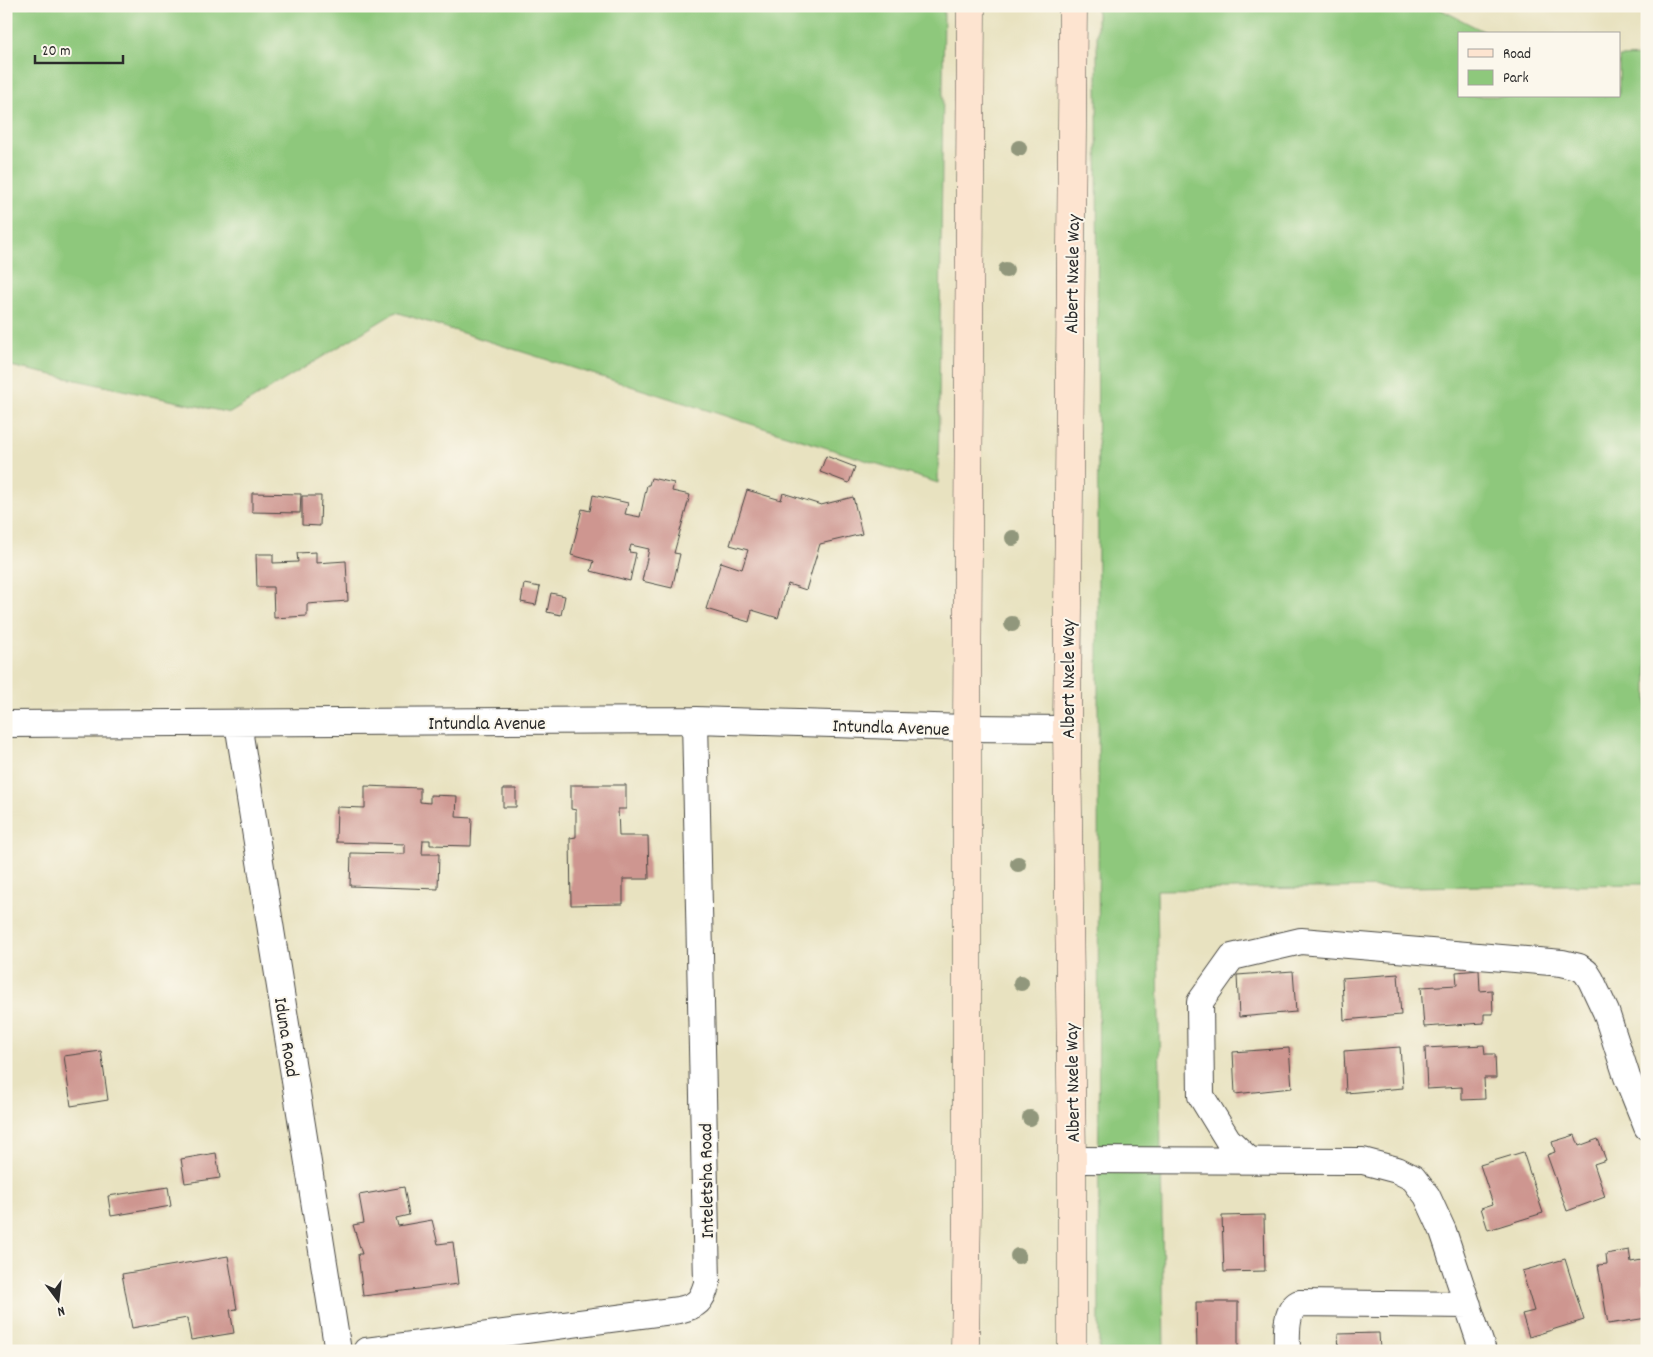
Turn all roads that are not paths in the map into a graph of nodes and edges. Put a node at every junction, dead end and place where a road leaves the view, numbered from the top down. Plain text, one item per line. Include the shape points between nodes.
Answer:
1 (971, 6) edge
2 (1074, 6) edge
3 (696, 720) junction
4 (238, 723) junction
5 (6, 724) edge
6 (967, 728) junction
7 (1067, 728) junction
8 (1647, 1127) edge
9 (1072, 1160) junction
10 (1249, 1160) junction
11 (1468, 1305) junction
12 (338, 1351) edge
13 (366, 1351) edge
14 (965, 1351) edge
15 (1072, 1351) edge
16 (1287, 1351) edge
17 (1484, 1351) edge

1 - 6 main road
2 - 7 main road, Albert Nxele Way
3 - 4 street, Intundla Avenue
3 - 6 street, Intundla Avenue
3 - 13 street, Inteletsha Road via 707,1283 704,1292 696,1304 679,1310
4 - 5 street, Intundla Avenue
4 - 12 street, Iduna Road
6 - 7 street, Intundla Avenue
6 - 14 main road
7 - 9 main road, Albert Nxele Way
8 - 10 street via 1606,1012 1586,972 1579,967 1301,941 1232,957 1200,1002 1201,1096 1228,1140
9 - 10 street
9 - 15 main road, Albert Nxele Way
10 - 11 street via 1363,1161 1398,1170 1413,1178 1427,1196 1443,1230
11 - 16 street via 1299,1303 1290,1312
11 - 17 street

